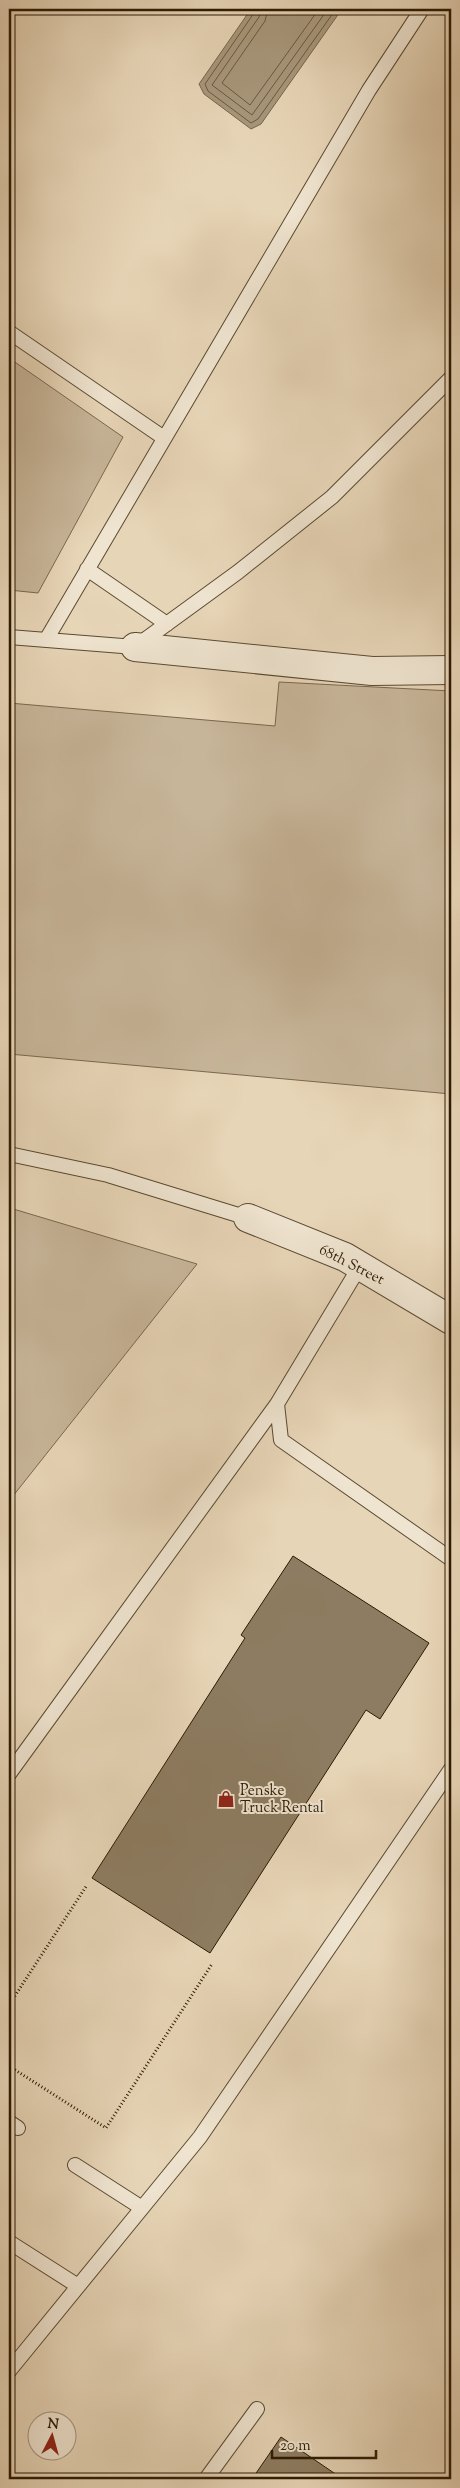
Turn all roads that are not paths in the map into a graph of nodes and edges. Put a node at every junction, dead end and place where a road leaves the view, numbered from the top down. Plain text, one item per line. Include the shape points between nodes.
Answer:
1 (422, 9) edge
2 (9, 332) edge
3 (451, 378) edge
4 (164, 438) junction
5 (87, 569) junction
6 (167, 624) junction
7 (9, 637) edge
8 (46, 640) junction
9 (136, 647) junction
10 (451, 670) edge
11 (9, 1154) edge
12 (248, 1218) joint
13 (360, 1266) junction
14 (451, 1320) edge
15 (277, 1404) junction
16 (451, 1559) edge
17 (451, 1768) edge
18 (9, 1774) edge
19 (75, 2165) dead end
20 (142, 2208) junction
21 (9, 2242) edge
22 (78, 2286) junction
23 (9, 2371) edge
24 (257, 2409) dead end
25 (206, 2479) edge

1 - 4 lane via 369,90
2 - 4 lane
3 - 6 lane via 332,497
4 - 5 lane
5 - 6 lane
5 - 8 lane
6 - 9 lane
7 - 8 lane
8 - 9 lane
9 - 10 street via 372,671
11 - 12 lane via 108,1175
12 - 13 street, 68th Street via 346,1257
13 - 14 street, 68th Street
13 - 15 lane
15 - 16 lane via 280,1440
15 - 18 lane
17 - 20 lane via 200,2137
19 - 20 lane
20 - 22 lane
21 - 22 lane
22 - 23 lane
24 - 25 lane

